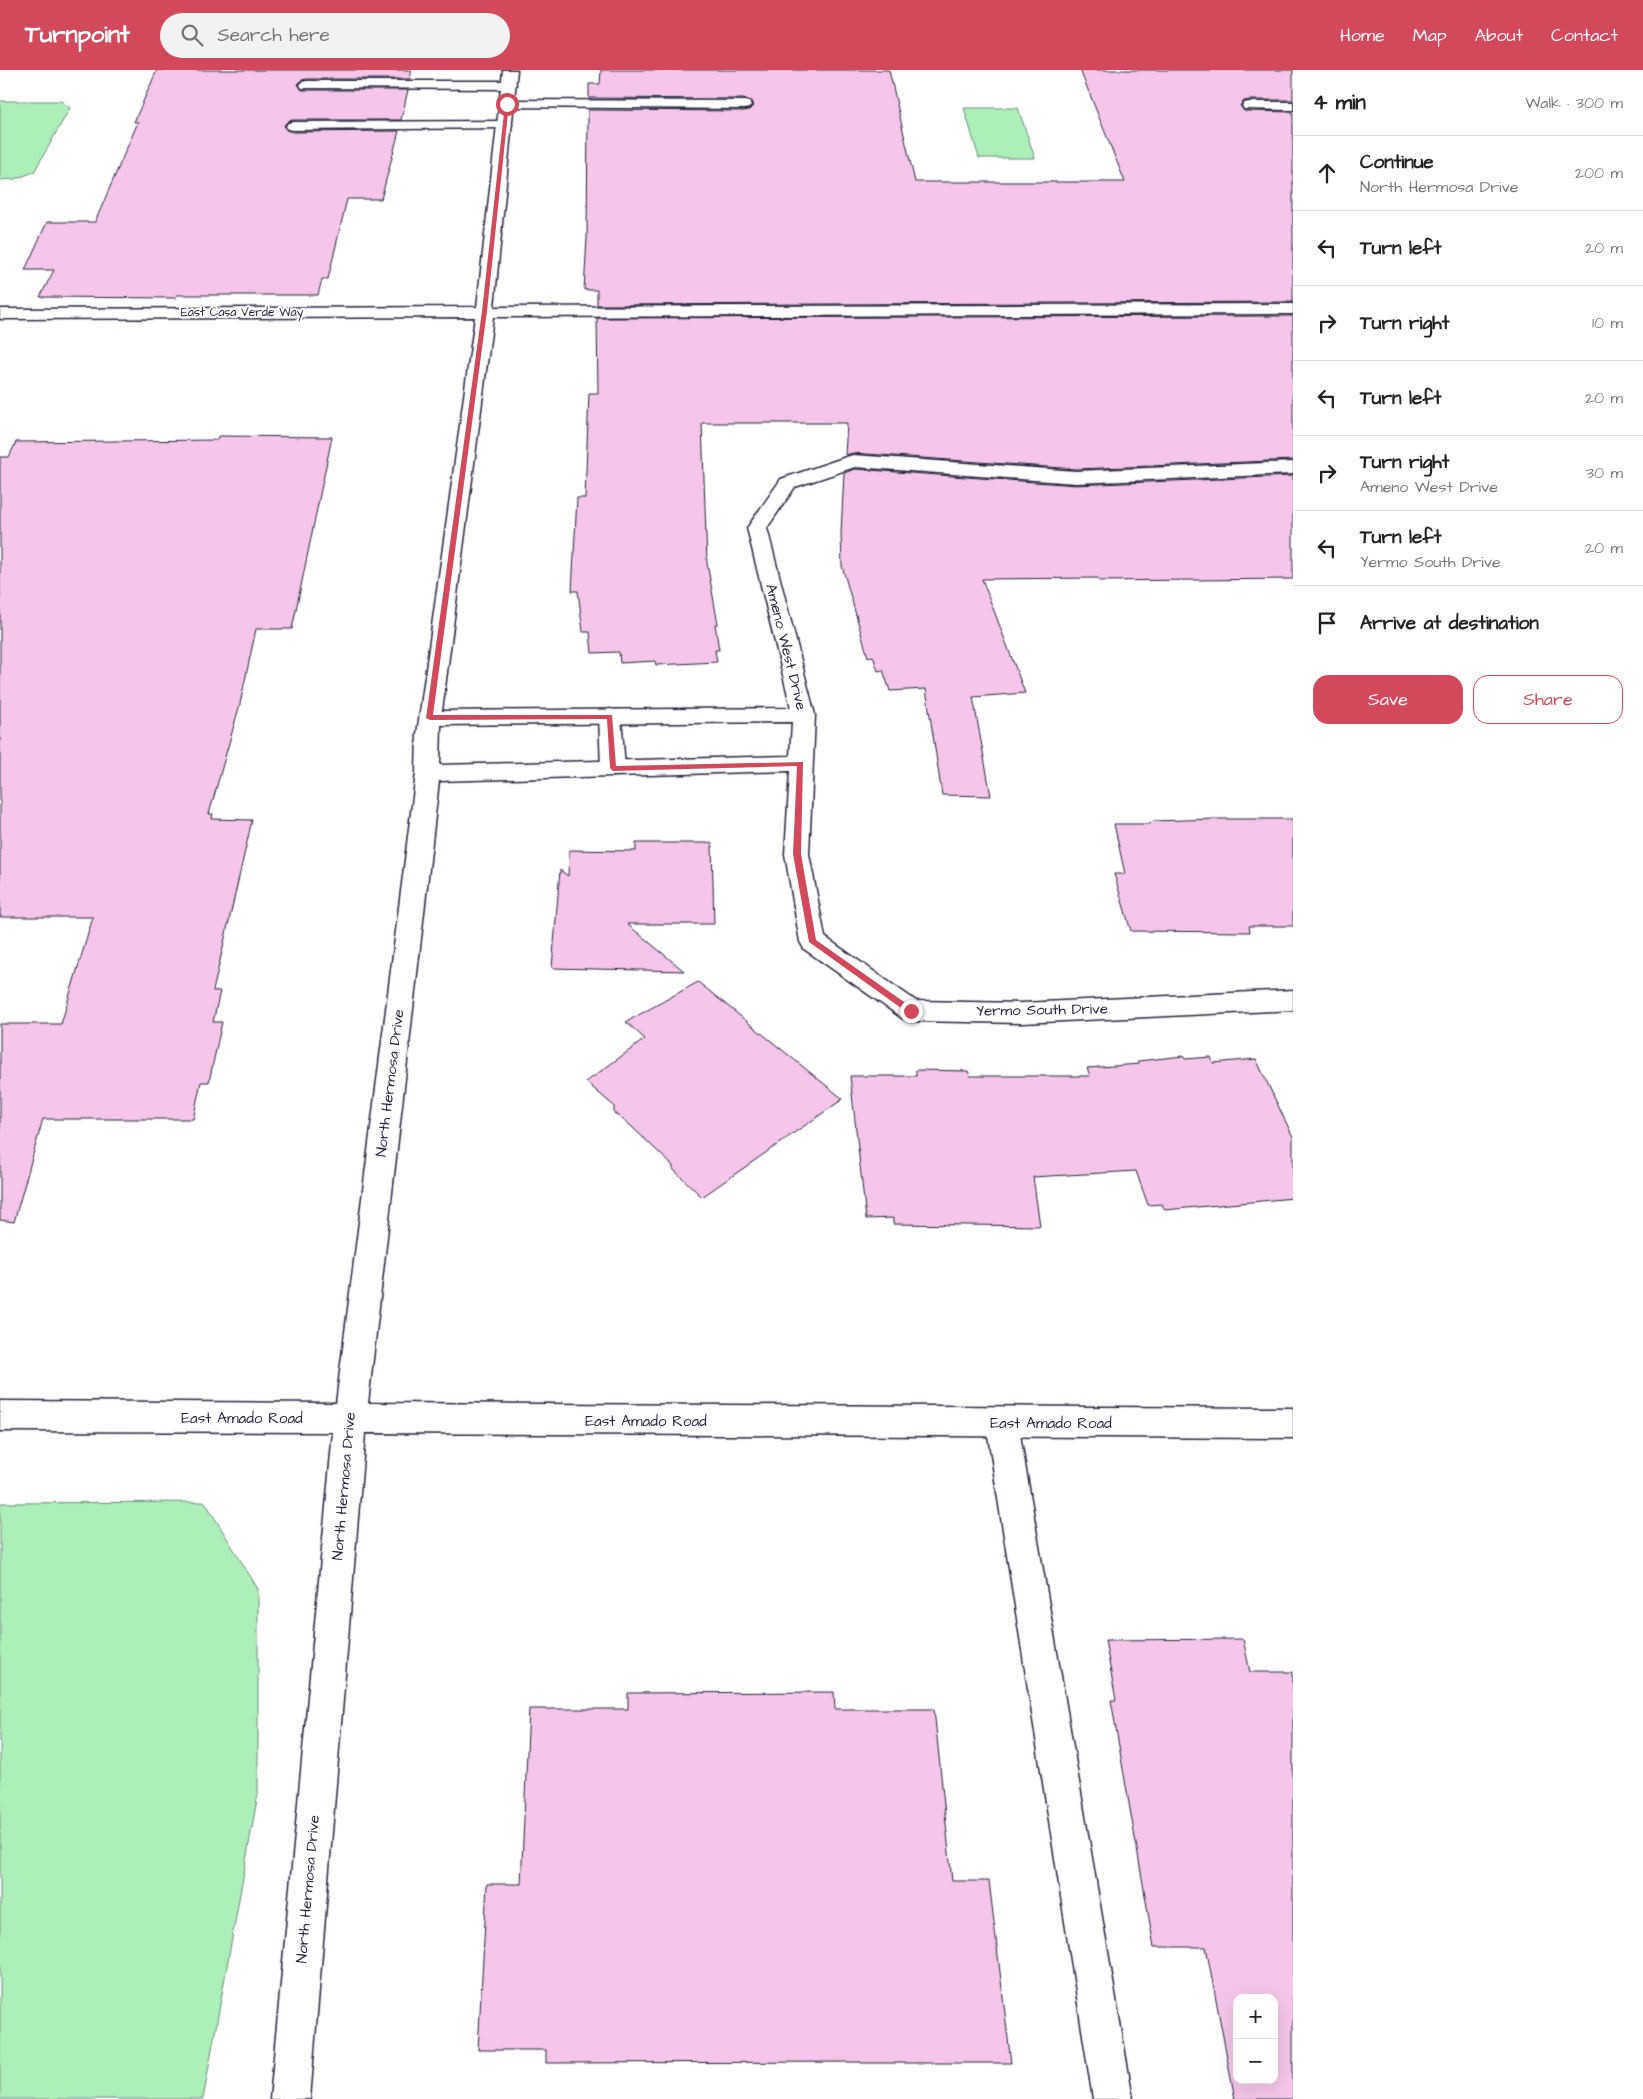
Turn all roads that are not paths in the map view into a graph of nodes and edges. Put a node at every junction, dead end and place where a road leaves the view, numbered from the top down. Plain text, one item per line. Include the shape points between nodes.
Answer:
1 (307, 85) dead end
2 (508, 96) edge
3 (744, 105) dead end
4 (1249, 106) dead end
5 (1293, 106) edge
6 (293, 126) dead end
7 (1293, 309) edge
8 (485, 311) junction
9 (0, 314) edge
10 (1293, 468) edge
11 (804, 715) junction
12 (610, 716) junction
13 (430, 718) junction
14 (800, 763) junction
15 (613, 768) junction
16 (428, 773) junction
17 (813, 942) joint
18 (1293, 1000) edge
19 (0, 1416) edge
20 (350, 1419) junction
21 (1002, 1423) junction
22 (1293, 1423) edge
23 (290, 2099) edge
24 (1113, 2099) edge

1 - 2 street
2 - 3 street
2 - 6 street
2 - 8 street, North Hermosa Drive
4 - 5 street
7 - 8 street, East Casa Verde Way
8 - 9 street, East Casa Verde Way
8 - 13 street, North Hermosa Drive
10 - 11 street, Ameno West Drive via 1076,477 853,461 788,483 757,528
11 - 12 street
11 - 14 street, Ameno West Drive
12 - 13 street
12 - 15 street
13 - 16 street, North Hermosa Drive
14 - 15 street
14 - 17 street, Ameno West Drive via 797,854
15 - 16 street
16 - 20 street, North Hermosa Drive
17 - 18 street, Yermo South Drive via 911,1011 1022,1013
19 - 20 street, East Amado Road
20 - 21 street, East Amado Road
20 - 23 street, North Hermosa Drive
21 - 22 street, East Amado Road
21 - 24 street

